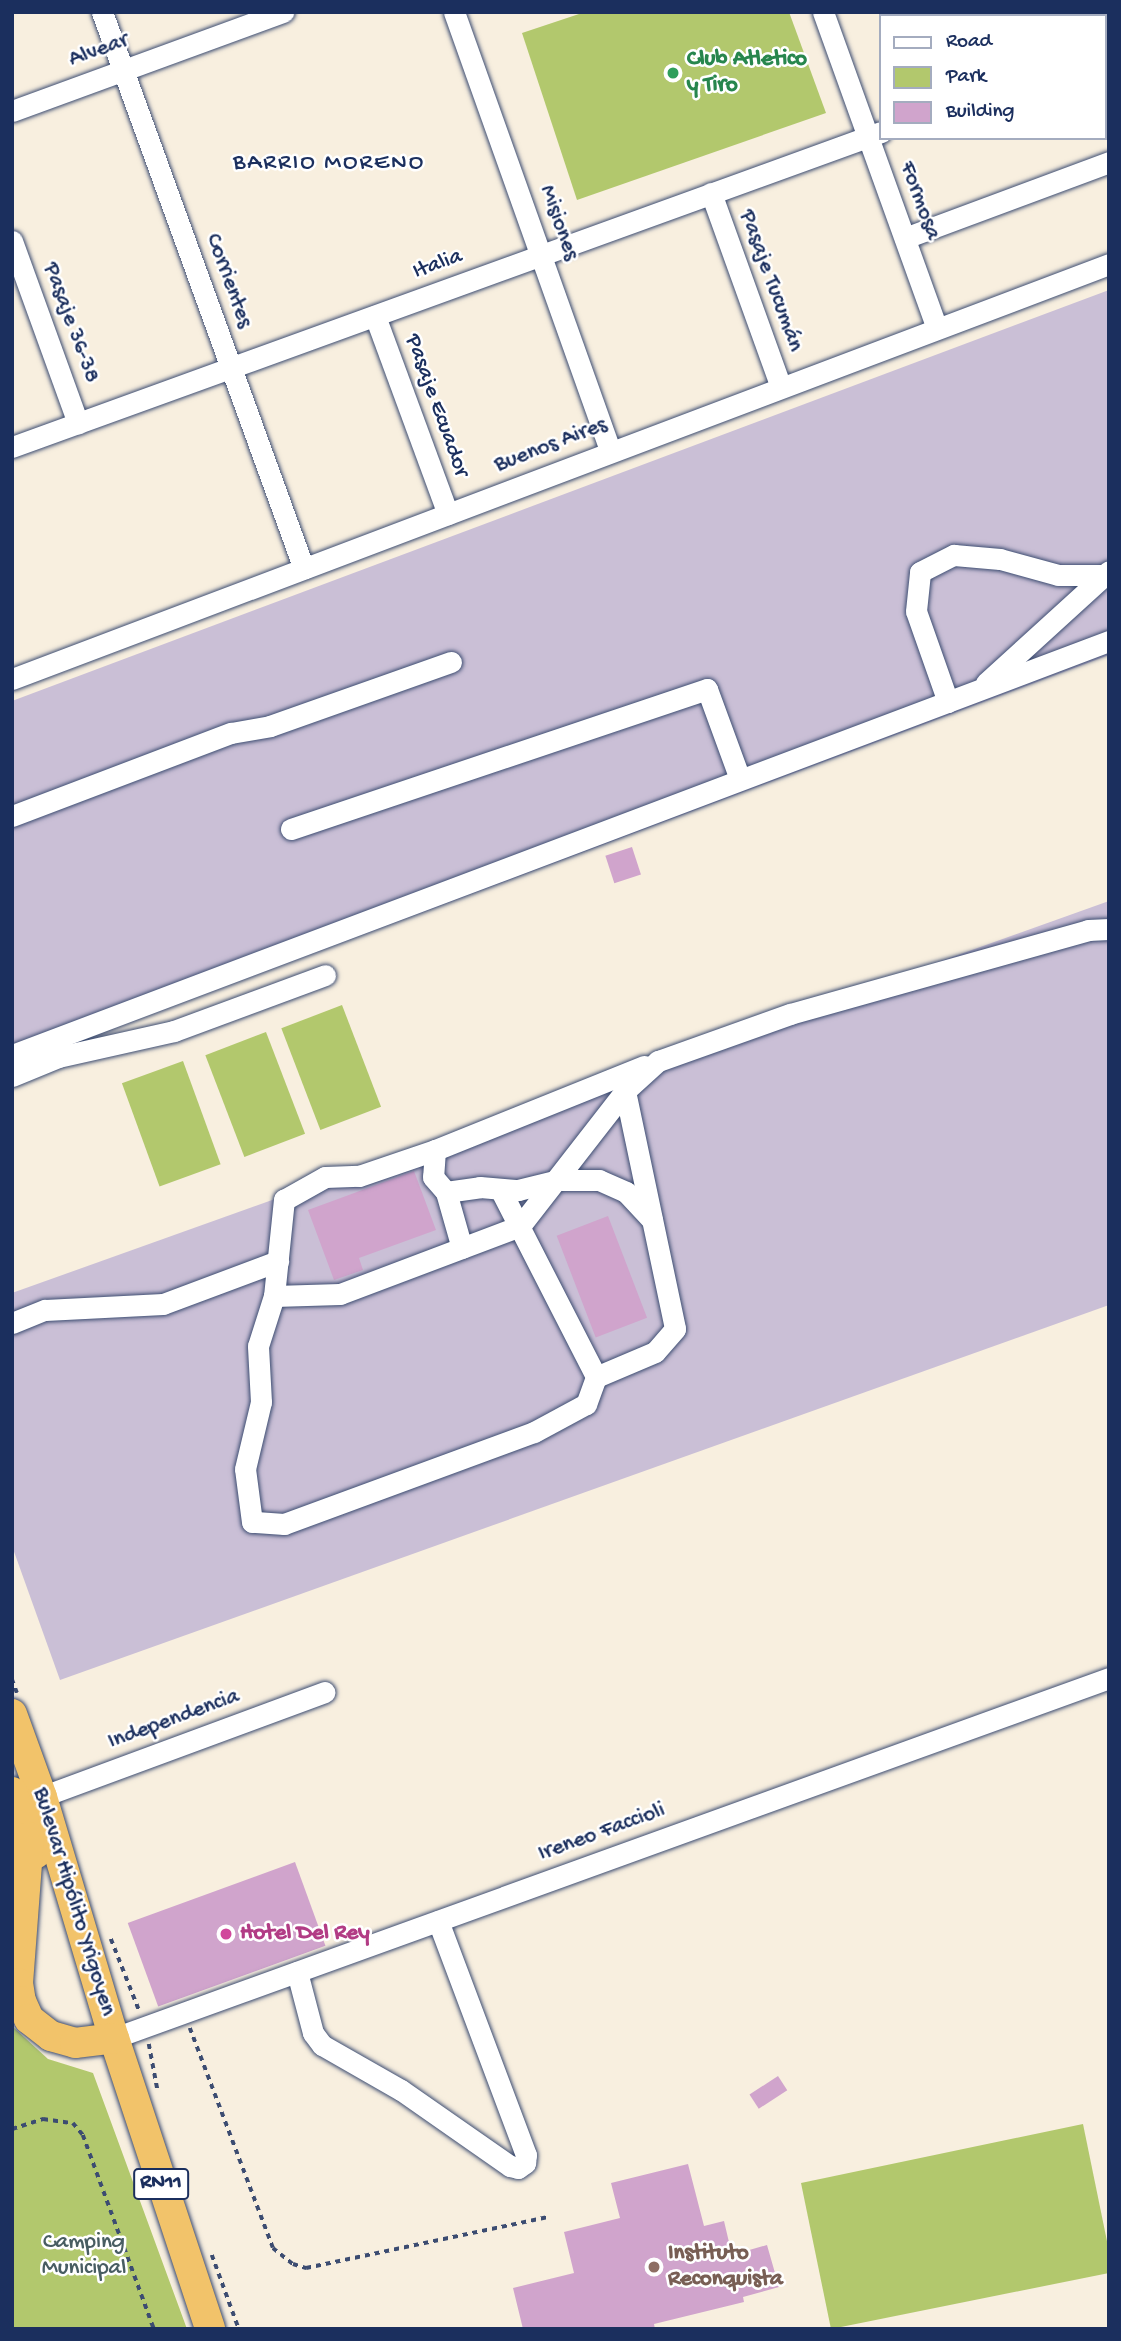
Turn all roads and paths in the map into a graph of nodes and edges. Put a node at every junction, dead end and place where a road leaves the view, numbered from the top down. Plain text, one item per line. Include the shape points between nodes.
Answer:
1 (102, 12) edge
2 (454, 12) edge
3 (823, 12) edge
4 (277, 13) edge
5 (122, 71) junction
6 (12, 111) edge
7 (875, 134) edge
8 (1109, 162) edge
9 (711, 193) junction
10 (905, 238) junction
11 (12, 241) edge
12 (542, 255) junction
13 (1109, 264) edge
14 (375, 316) junction
15 (937, 328) junction
16 (232, 367) junction
17 (780, 387) junction
18 (78, 423) junction
19 (12, 447) edge
20 (610, 451) junction
21 (448, 514) junction
22 (304, 569) junction
23 (1107, 573) edge
24 (1109, 641) edge
25 (451, 662) dead end
26 (12, 679) edge
27 (978, 690) junction
28 (948, 702) junction
29 (740, 779) junction
30 (12, 816) edge
31 (291, 829) dead end
32 (1109, 929) edge
33 (325, 975) dead end
34 (12, 1055) edge
35 (659, 1061) junction
36 (12, 1076) edge
37 (625, 1091) junction
38 (435, 1150) junction
39 (559, 1180) junction
40 (500, 1189) junction
41 (446, 1192) junction
42 (652, 1220) junction
43 (520, 1226) junction
44 (462, 1248) junction
45 (278, 1261) junction
46 (274, 1296) junction
47 (12, 1323) edge
48 (596, 1377) junction
49 (1109, 1678) edge
50 (324, 1692) dead end
51 (12, 1714) edge
52 (24, 1812) edge
53 (438, 1921) junction
54 (298, 1972) junction
55 (185, 2013) junction
56 (114, 2038) junction
57 (12, 2129) edge
58 (547, 2217) dead end
59 (154, 2329) edge
60 (210, 2329) edge

1 - 5 street, Corrientes
2 - 12 street, Misiones
3 - 7 street, Formosa
4 - 5 street, Alvear
5 - 6 street, Alvear
5 - 16 street, Corrientes
7 - 9 street, Italia
7 - 10 street, Formosa
8 - 10 street
9 - 12 street, Italia
9 - 17 street, Pasaje Tucumán
10 - 15 street, Formosa
11 - 18 street, Pasaje 36-38
12 - 14 street, Italia
12 - 20 street, Misiones
13 - 15 street, Buenos Aires
14 - 16 street, Italia
14 - 21 street, Pasaje Ecuador
15 - 17 street, Buenos Aires
16 - 18 street, Italia
16 - 22 street, Corrientes
17 - 20 street, Buenos Aires
18 - 19 street, Italia
20 - 21 street, Buenos Aires
21 - 22 street, Buenos Aires
22 - 26 street, Buenos Aires
23 - 27 street
23 - 28 street via 1058,575 1000,559 954,555 920,572 916,611
24 - 27 street
25 - 30 street via 270,726 231,733
27 - 28 street
28 - 29 street
29 - 31 street via 707,689
29 - 34 street
32 - 35 street via 1088,930 790,1013
33 - 36 street via 174,1031 58,1057
35 - 37 street
35 - 38 street
37 - 39 street
37 - 42 street
38 - 41 street via 433,1177
38 - 45 street via 359,1176 325,1177 284,1200
39 - 40 street via 518,1190
39 - 42 street via 599,1180 626,1192
39 - 43 street
40 - 41 street
40 - 43 street
41 - 44 street
42 - 48 street via 675,1329 655,1352
43 - 44 street
43 - 48 street
44 - 46 street via 341,1294
45 - 46 street
45 - 47 street via 163,1304 45,1310
46 - 48 street via 258,1346 261,1402 245,1469 252,1522 284,1524 534,1432 586,1404
49 - 53 street, Ireneo Faccioli
50 - 52 street, Independencia
51 - 52 highway, Bulevar Hipólito Yrigoyen / RN11
52 - 56 highway, Bulevar Hipólito Yrigoyen / RN11
52 - 56 highway, RN11 via 18,1983 29,2019 51,2036 75,2043
53 - 54 street, Ireneo Faccioli
53 - 54 street via 526,2155 518,2168 401,2090 322,2045 313,2033
54 - 55 street, Ireneo Faccioli
55 - 56 street, Ireneo Faccioli
55 - 58 path via 273,2248 293,2264 306,2269
56 - 60 highway, RN11
57 - 59 path via 43,2119 73,2123 83,2135

